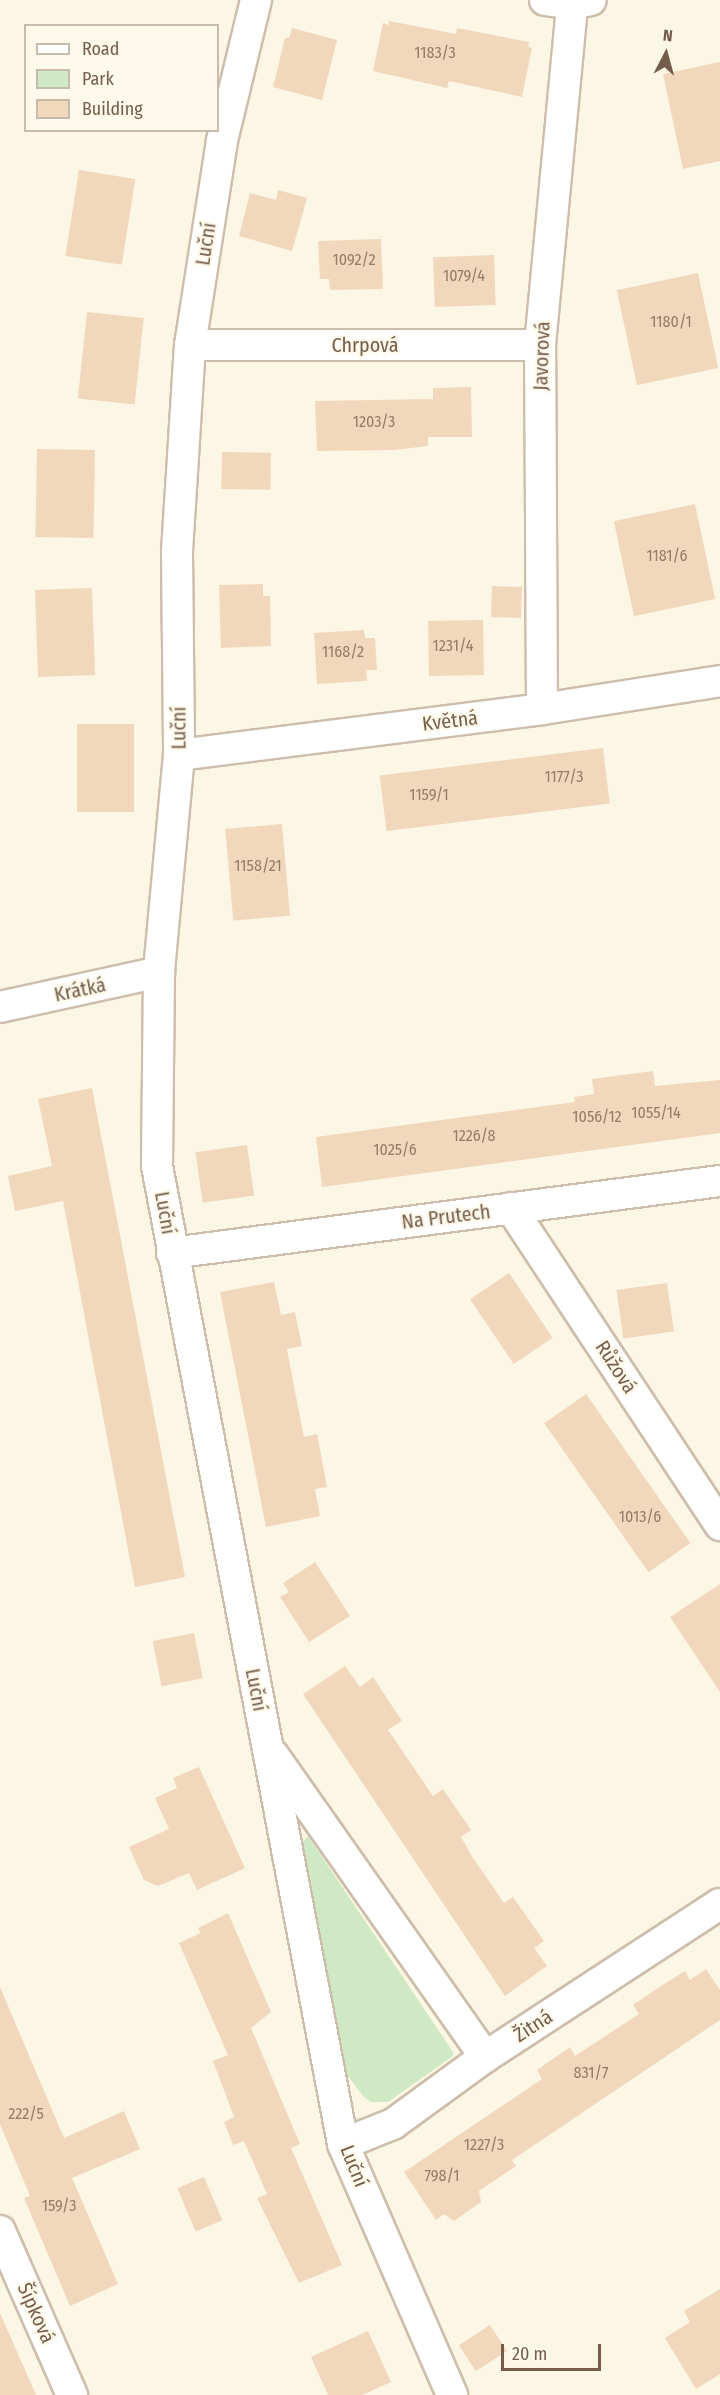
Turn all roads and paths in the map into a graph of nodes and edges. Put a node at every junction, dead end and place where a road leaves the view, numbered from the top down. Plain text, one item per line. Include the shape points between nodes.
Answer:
1 (256, 0) edge
2 (569, 1) edge
3 (190, 345) junction
4 (540, 345) junction
5 (720, 681) edge
6 (542, 709) junction
7 (179, 755) junction
8 (159, 972) junction
9 (0, 1007) edge
10 (720, 1181) edge
11 (511, 1209) junction
12 (172, 1253) junction
13 (720, 1525) edge
14 (267, 1747) junction
15 (720, 1904) edge
16 (485, 2057) junction
17 (343, 2144) junction
18 (0, 2231) edge
19 (72, 2395) edge
20 (452, 2395) edge

1 - 3 street, Luční via 222,141
2 - 4 street, Javorová
3 - 4 street, Chrpová
3 - 7 street, Luční via 177,553
4 - 6 street, Javorová
5 - 6 street, Květná
6 - 7 street, Květná
7 - 8 street, Luční
8 - 9 street, Krátká
8 - 12 street, Luční via 154,1130
10 - 11 street, Na Prutech
11 - 12 street, Na Prutech
11 - 13 street, Růžová
12 - 14 street, Luční
14 - 16 street
14 - 17 street, Luční
15 - 16 street, Žitná
16 - 17 street, Žitná via 393,2124
17 - 20 street, Luční
18 - 19 street, Šípková

